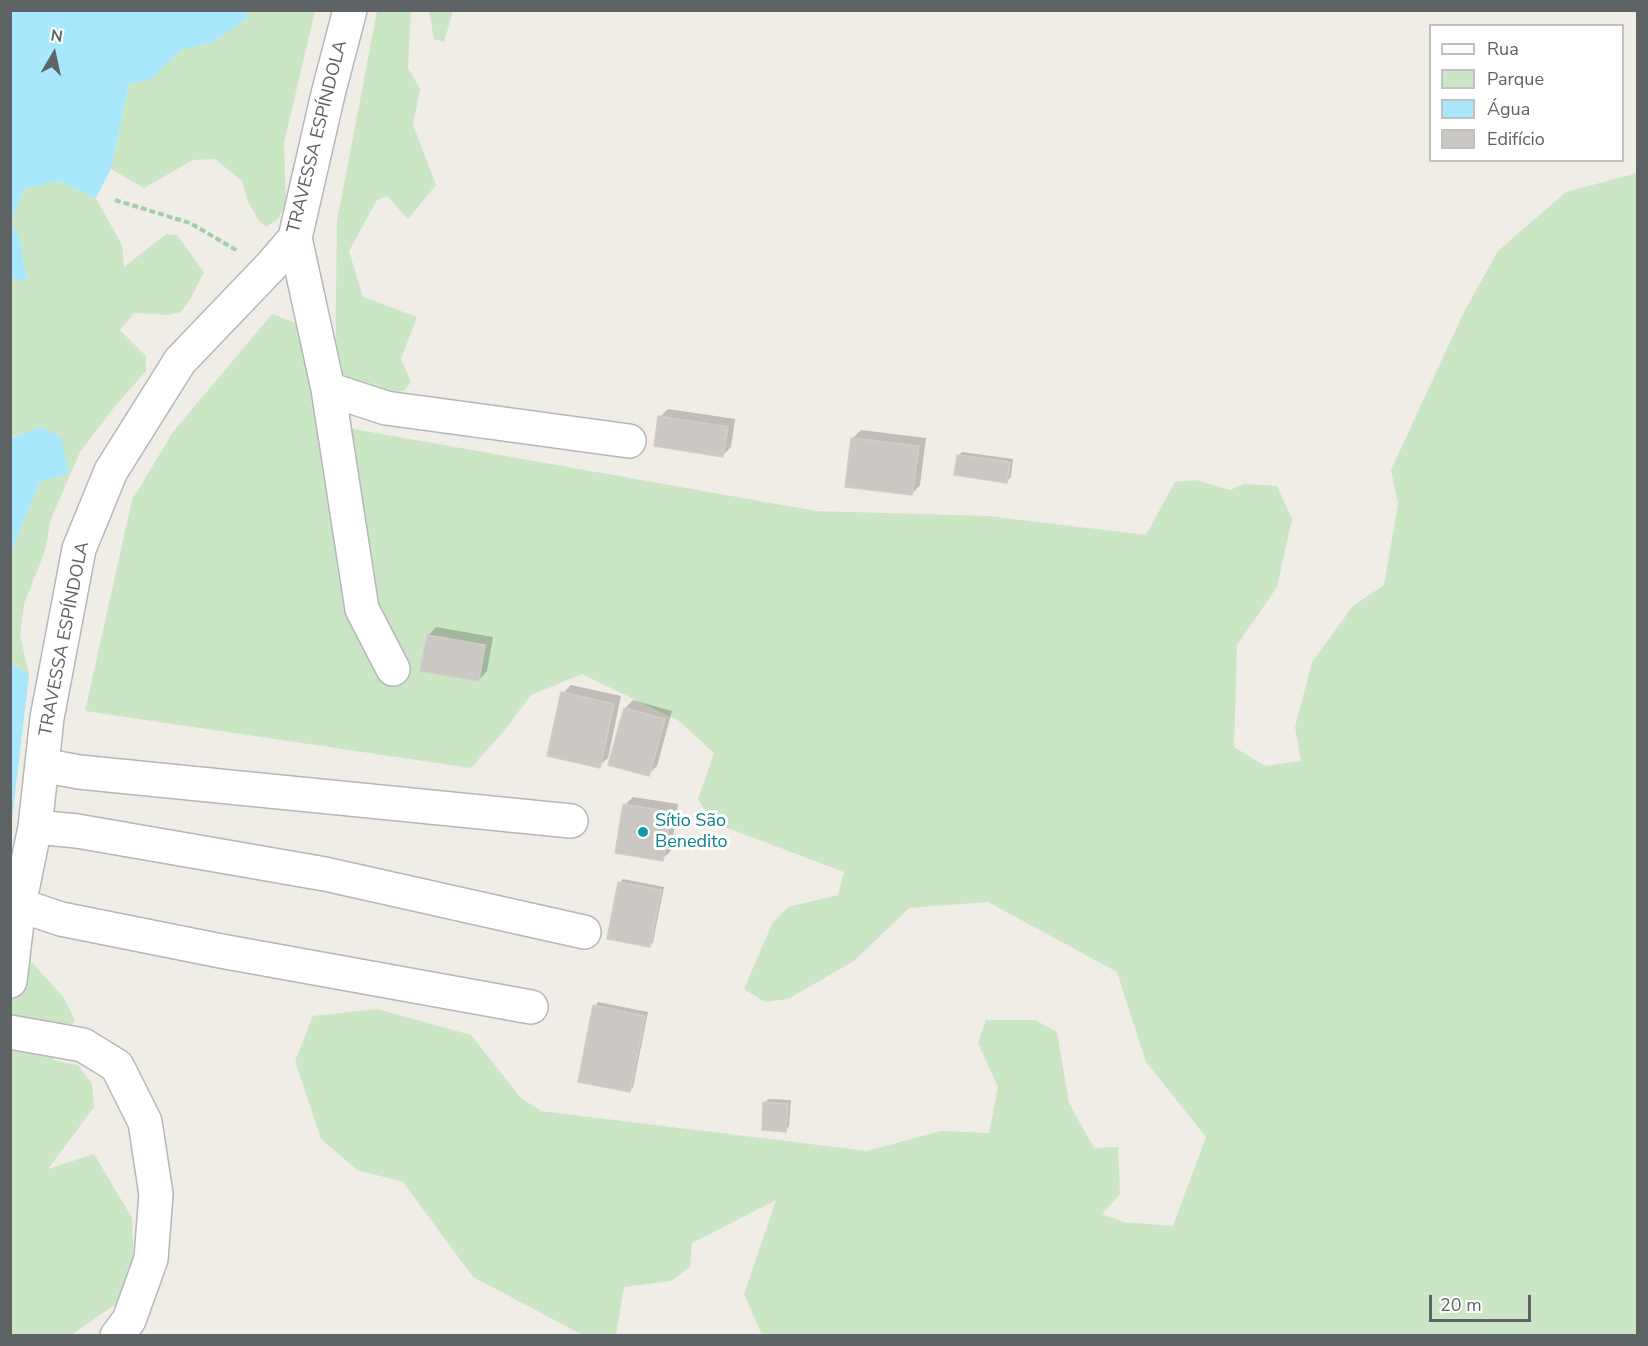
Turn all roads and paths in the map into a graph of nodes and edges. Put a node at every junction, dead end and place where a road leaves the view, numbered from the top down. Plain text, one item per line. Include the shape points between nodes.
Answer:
1 (350, 10) edge
2 (115, 200) dead end
3 (295, 238) junction
4 (271, 266) junction
5 (328, 389) junction
6 (629, 441) dead end
7 (393, 669) dead end
8 (42, 765) junction
9 (571, 821) dead end
10 (35, 826) junction
11 (19, 905) junction
12 (584, 932) dead end
13 (10, 981) edge
14 (531, 1007) dead end
15 (10, 1032) edge
16 (131, 1330) edge

1 - 3 street, TRAVESSA ESPÍNDOLA
2 - 4 path via 190,223 223,244
3 - 4 street, TRAVESSA ESPÍNDOLA
3 - 5 street
4 - 8 street, TRAVESSA ESPÍNDOLA via 180,361 111,471 79,549 47,718
5 - 6 street via 386,408
5 - 7 street via 362,609
8 - 9 street via 79,772
8 - 10 street, TRAVESSA ESPÍNDOLA
10 - 11 street, TRAVESSA ESPÍNDOLA
10 - 12 street via 325,874
11 - 13 street, TRAVESSA ESPÍNDOLA
11 - 14 street via 61,919 221,951
15 - 16 street via 82,1046 117,1066 145,1122 156,1194 151,1259

